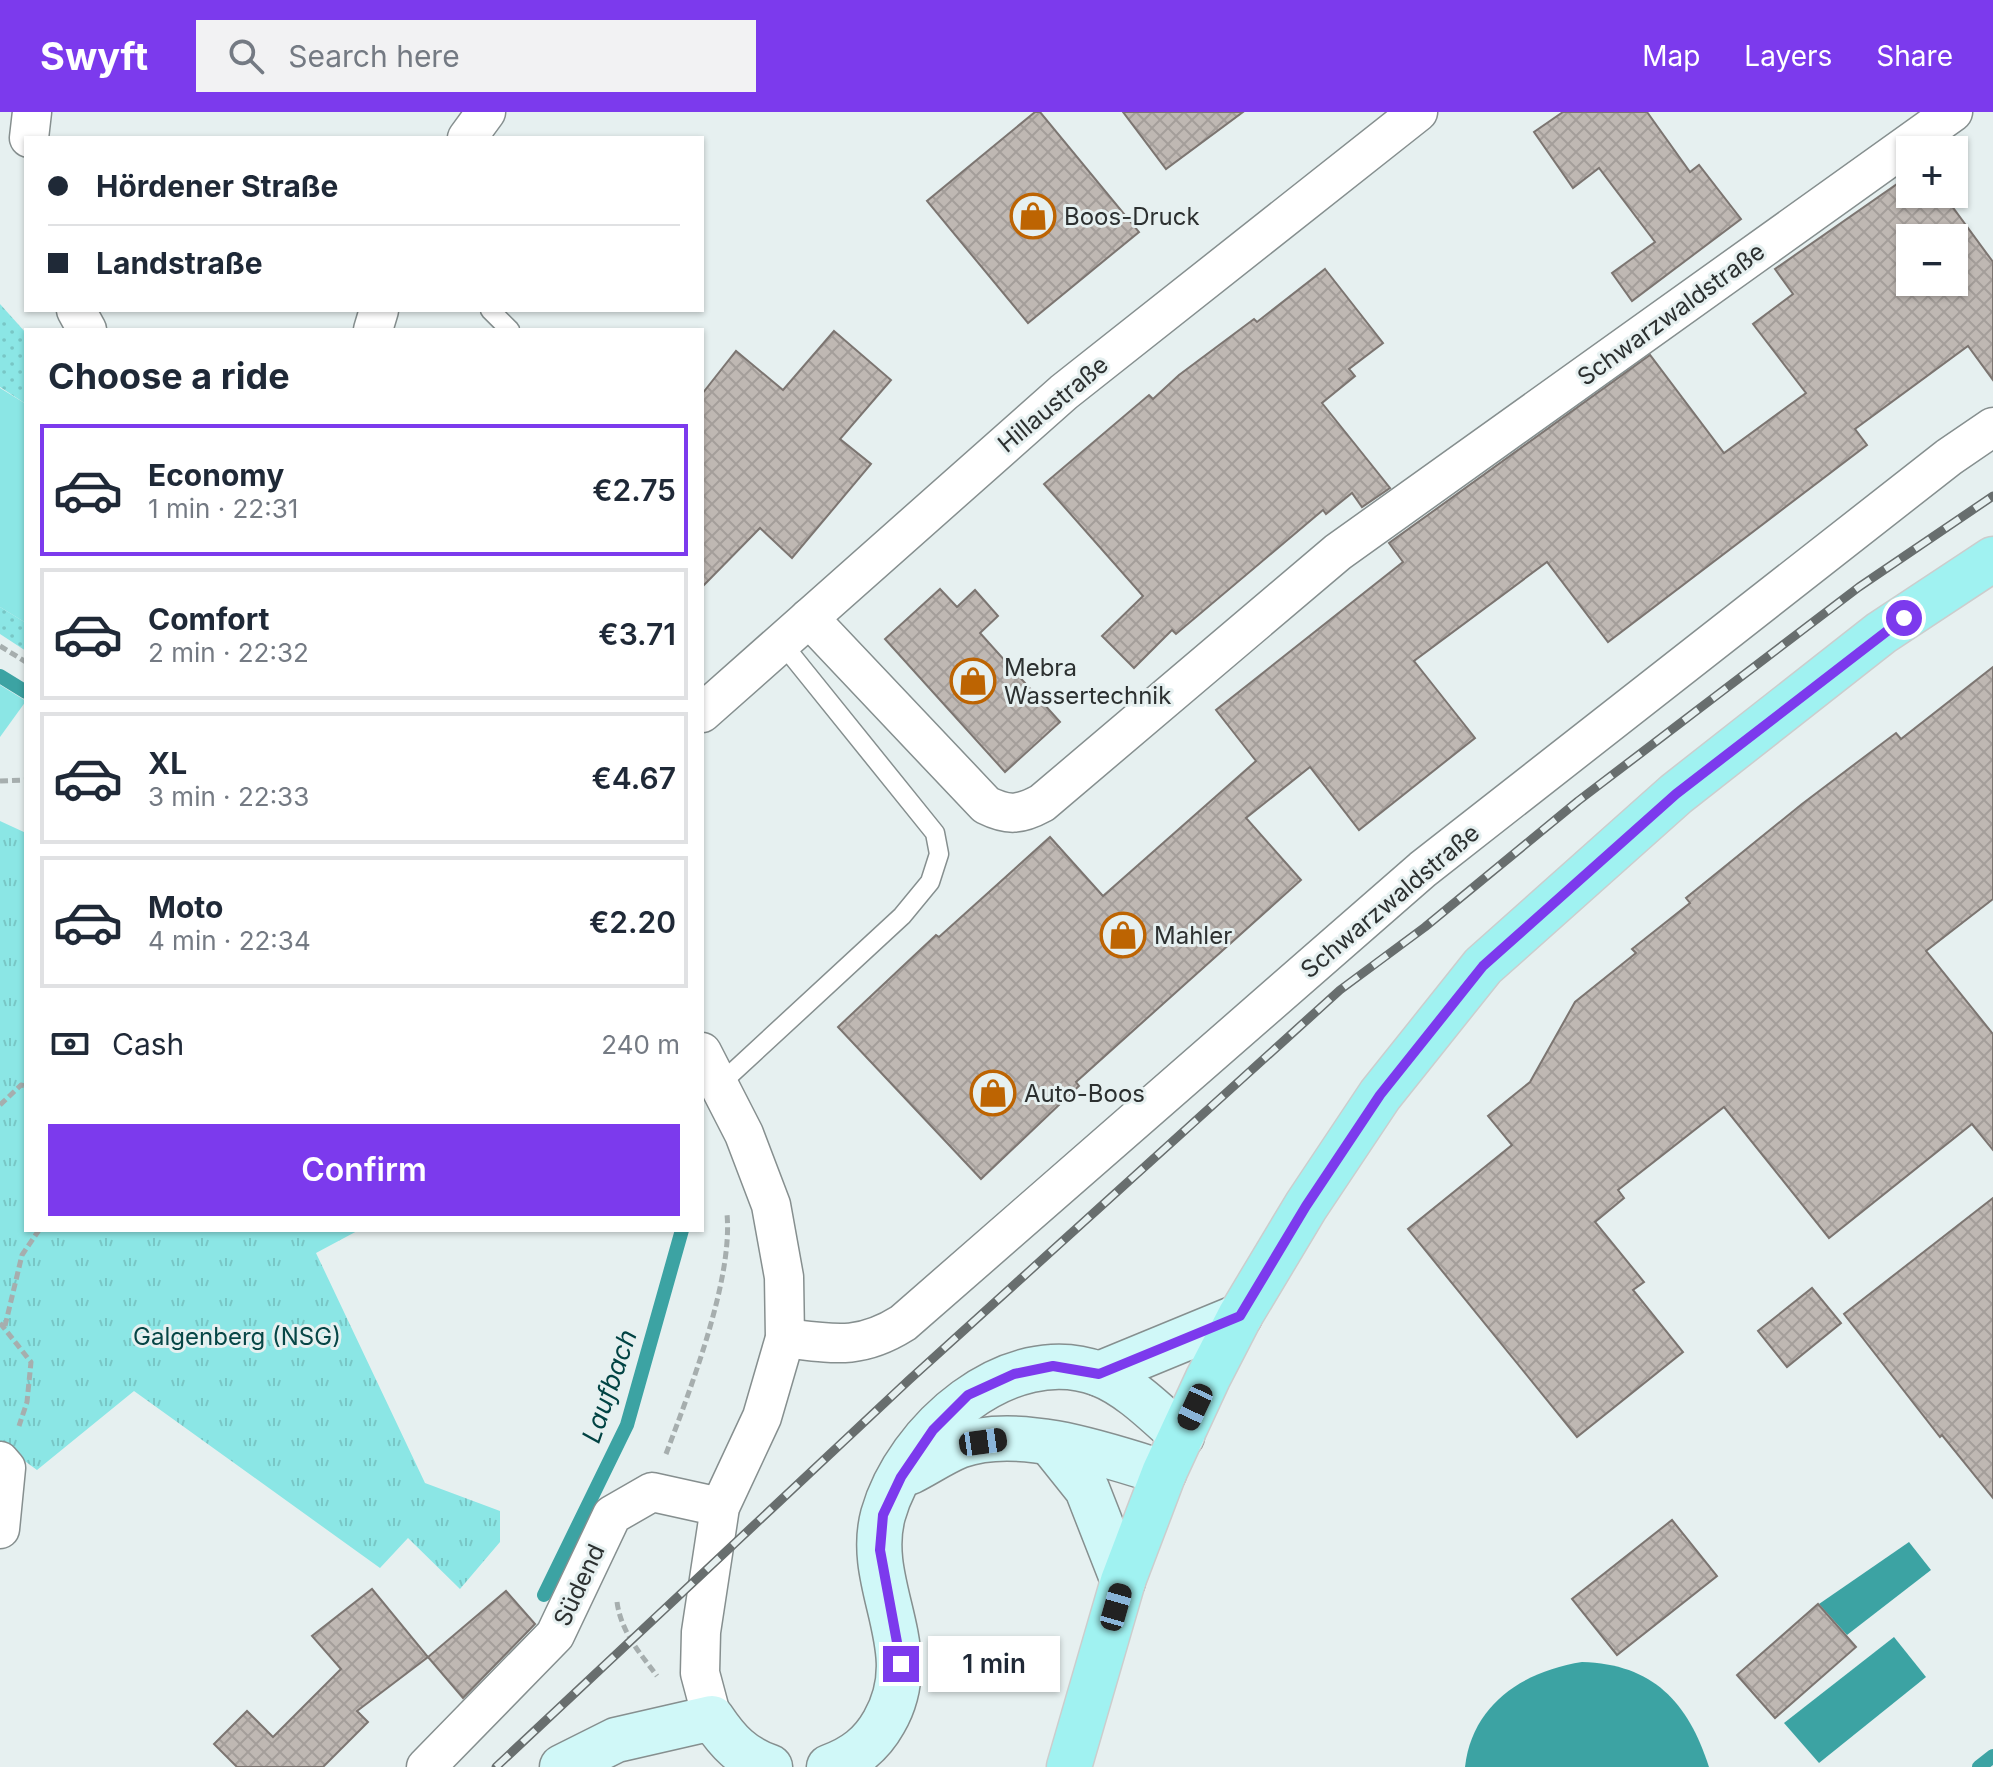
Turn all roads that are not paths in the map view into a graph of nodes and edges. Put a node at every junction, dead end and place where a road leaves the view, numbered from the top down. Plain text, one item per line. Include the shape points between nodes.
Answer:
1 (32, 112) edge
2 (486, 112) edge
3 (1418, 112) edge
4 (1953, 112) edge
5 (29, 136) edge
6 (468, 136) edge
7 (492, 312) edge
8 (508, 328) edge
9 (1993, 427) edge
10 (1993, 559) edge
11 (795, 630) junction
12 (704, 711) edge
13 (710, 1068) edge
14 (1240, 1316) junction
15 (785, 1338) junction
16 (1099, 1374) junction
17 (1051, 1444) junction
18 (1173, 1454) junction
19 (3, 1464) edge
20 (901, 1477) junction
21 (720, 1507) junction
22 (0, 1529) edge
23 (1123, 1581) junction
24 (694, 1722) junction
25 (426, 1767) edge
26 (562, 1767) edge
27 (770, 1767) edge
28 (829, 1767) edge
29 (1069, 1767) edge

1 - 5 street
2 - 6 street
3 - 11 street, Hillaustraße via 1064,392
4 - 11 street, Schwarzwaldstraße via 1338,552 1042,803 1020,814 986,805
7 - 8 lane
9 - 15 street, Schwarzwaldstraße via 1423,869 903,1323 880,1338 848,1346
10 - 14 main road via 1881,633 1676,794 1483,966 1380,1095
11 - 12 street, Hillaustraße
11 - 13 lane via 935,833 939,854 930,882 902,916
13 - 15 street via 744,1134 771,1205 784,1277
14 - 16 street
14 - 18 main road
15 - 21 street via 762,1417
16 - 18 street via 1139,1399
16 - 20 street via 1053,1366 1014,1374 968,1395 933,1430
17 - 18 street
17 - 20 street via 1006,1439 961,1446
17 - 23 street via 1087,1489
18 - 23 main road
19 - 22 street
20 - 28 street via 883,1515 880,1550 897,1636 898,1688 892,1709 862,1750
21 - 24 street
21 - 25 street, Südend via 652,1492 612,1515 555,1635
23 - 29 main road
24 - 26 street via 616,1740
24 - 27 street

